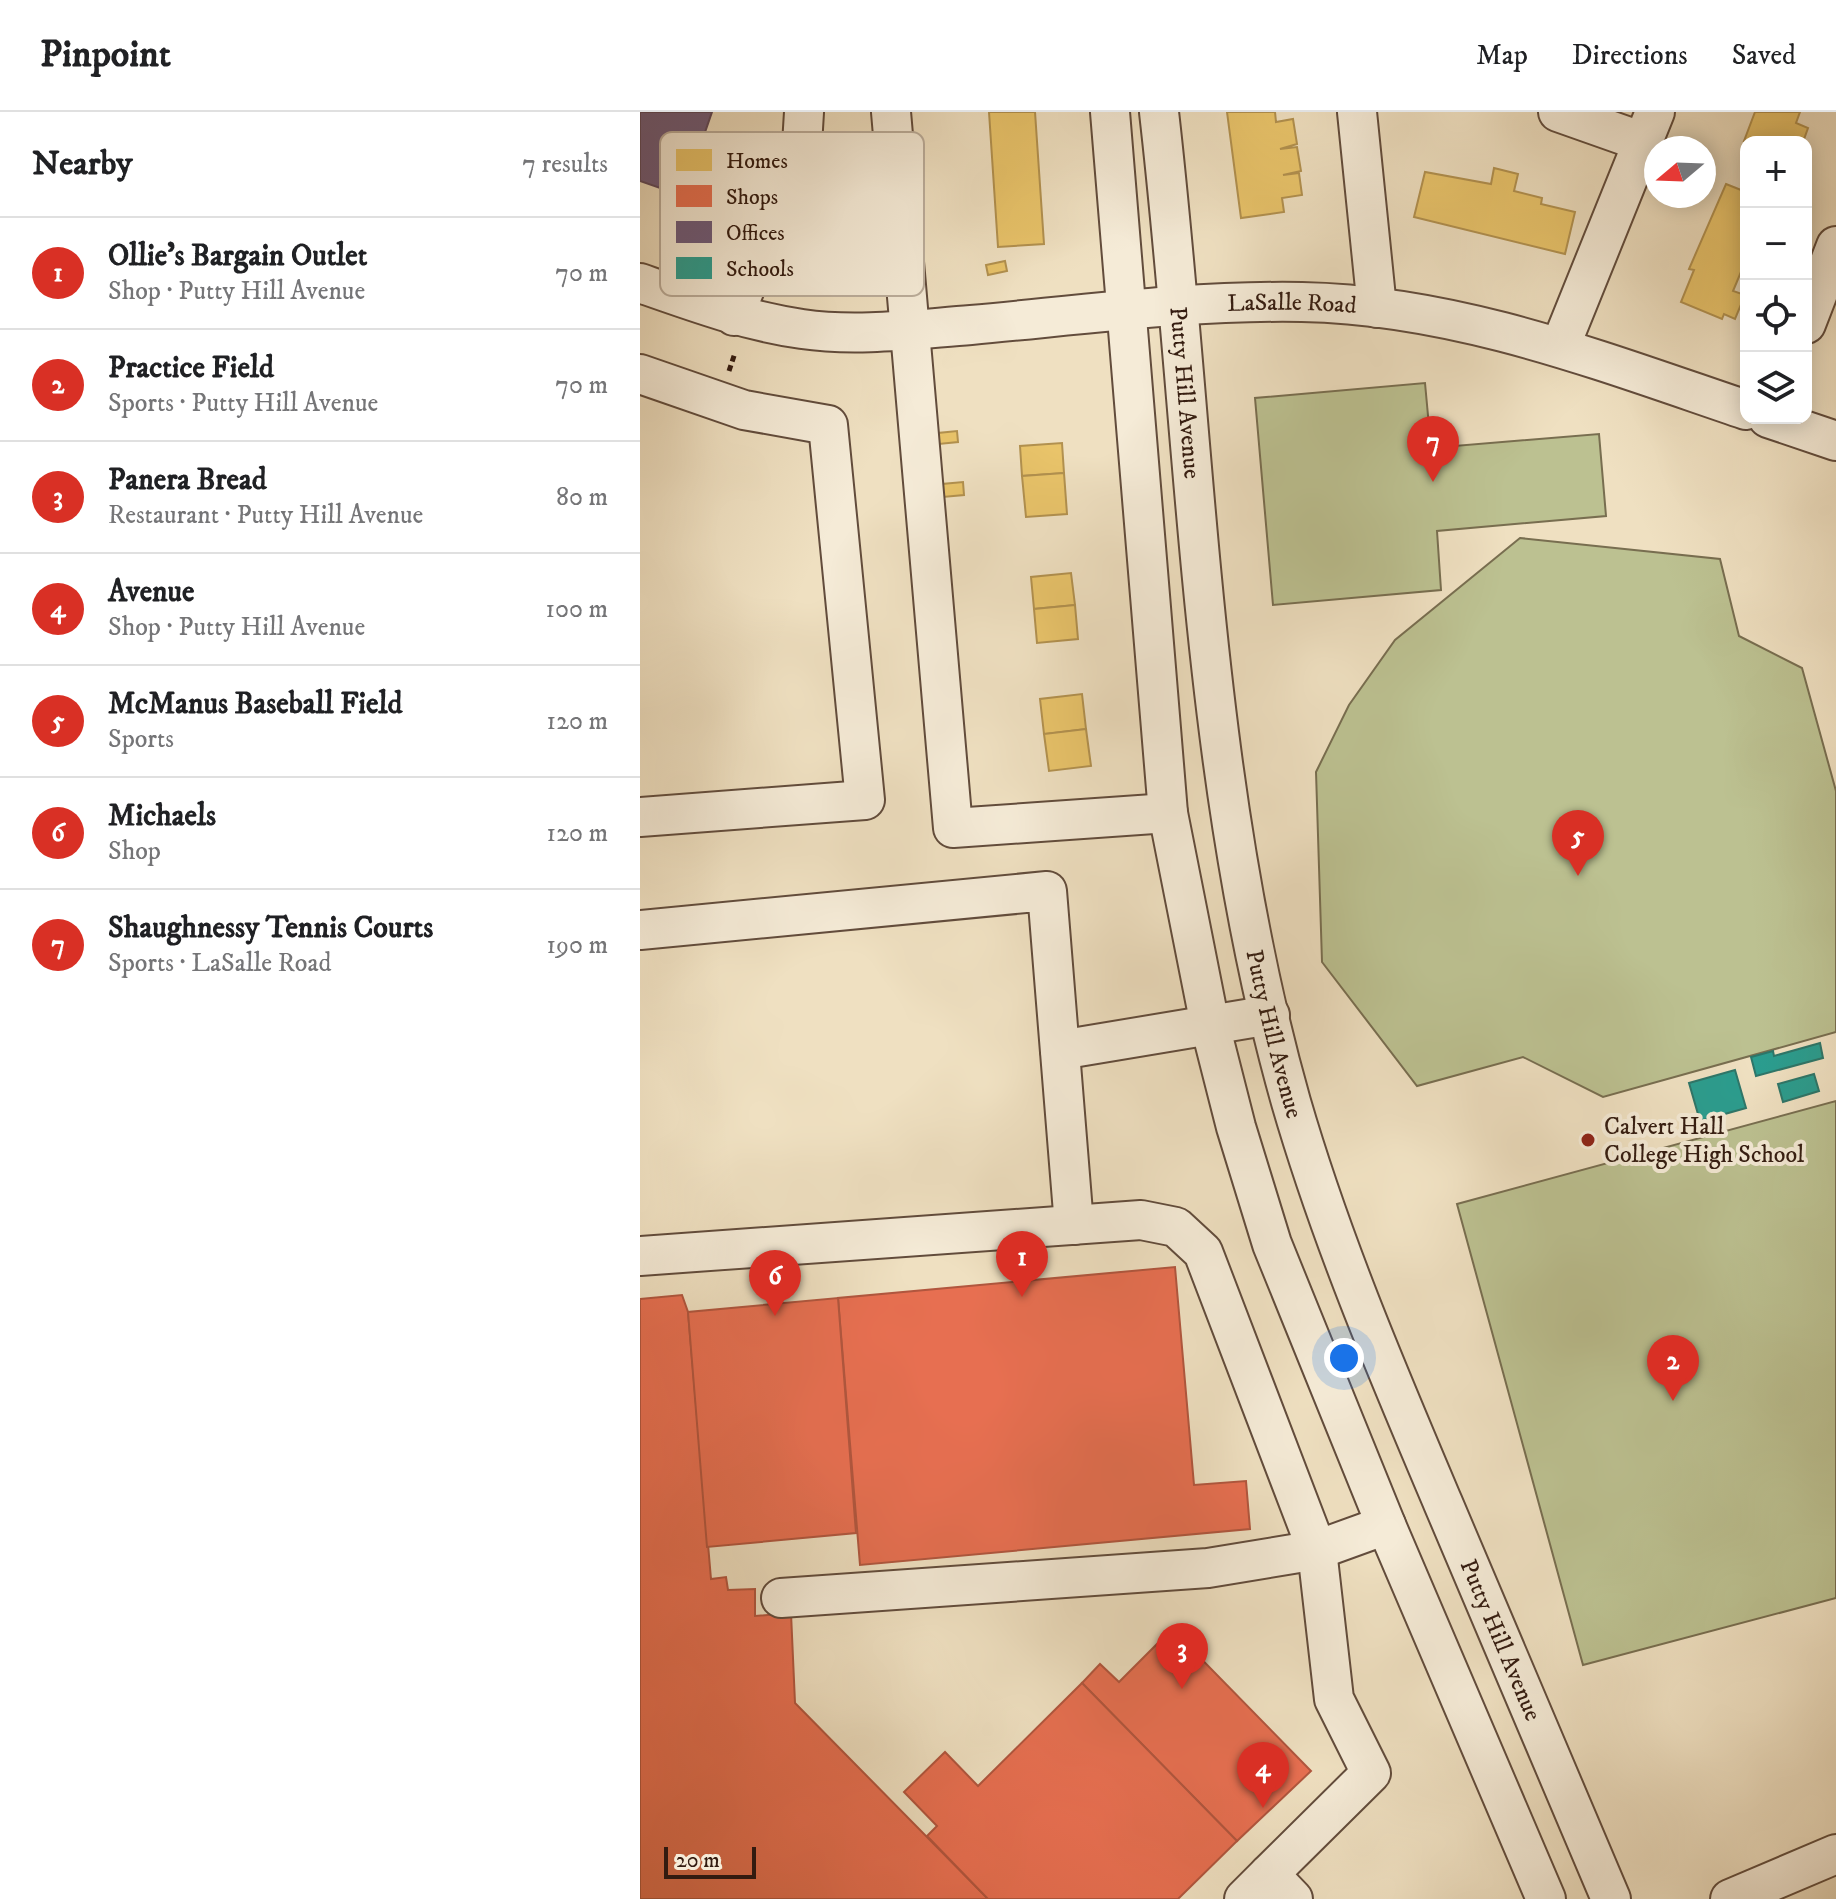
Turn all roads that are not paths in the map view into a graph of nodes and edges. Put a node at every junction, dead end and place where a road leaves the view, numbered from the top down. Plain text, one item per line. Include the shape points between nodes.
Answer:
1 (804, 112) edge
2 (891, 112) edge
3 (1110, 112) edge
4 (1159, 112) edge
5 (1357, 112) edge
6 (1558, 112) edge
7 (1649, 127) edge
8 (803, 132) edge
9 (893, 132) edge
10 (1836, 246) edge
11 (640, 283) edge
12 (660, 290) edge
13 (677, 296) edge
14 (742, 296) edge
15 (910, 296) edge
16 (1179, 305) junction
17 (1377, 308) junction
18 (1812, 308) edge
19 (1129, 311) junction
20 (734, 316) junction
21 (913, 329) junction
22 (1560, 347) junction
23 (640, 374) edge
24 (1740, 408) edge
25 (1786, 424) edge
26 (1836, 441) edge
27 (1168, 813) junction
28 (640, 817) edge
29 (640, 930) edge
30 (1270, 1015) junction
31 (1210, 1025) junction
32 (1060, 1050) junction
33 (1074, 1225) junction
34 (640, 1256) edge
35 (1386, 1525) junction
36 (1317, 1550) junction
37 (781, 1598) dead end
38 (1836, 1854) edge
39 (1269, 1891) edge
40 (1546, 1899) edge
41 (1611, 1899) edge
42 (1730, 1899) edge

1 - 8 street
2 - 9 street
3 - 19 street
4 - 16 street, Putty Hill Avenue
5 - 17 street
6 - 7 street
7 - 22 street
10 - 18 street
11 - 12 street, LaSalle Road
13 - 20 street, LaSalle Road
14 - 20 street
15 - 21 street
16 - 17 street, LaSalle Road via 1302,302
16 - 19 street, LaSalle Road
16 - 30 street, Putty Hill Avenue via 1219,737
17 - 22 street, LaSalle Road via 1457,319
19 - 21 street, LaSalle Road
19 - 27 street
20 - 21 street, LaSalle Road via 804,330
21 - 27 street via 953,828
22 - 24 street, LaSalle Road
23 - 28 street via 744,410 828,425 865,800
25 - 26 street
27 - 31 street
29 - 32 street via 1047,891
30 - 31 street
30 - 41 street, Putty Hill Avenue via 1291,1099 1358,1302
31 - 32 street
31 - 35 street via 1272,1244
32 - 33 street
33 - 34 street
33 - 36 street via 1141,1220 1176,1227 1203,1252
35 - 36 street
35 - 40 street
36 - 37 street via 1208,1568
36 - 39 street via 1334,1699 1371,1773
38 - 42 street

